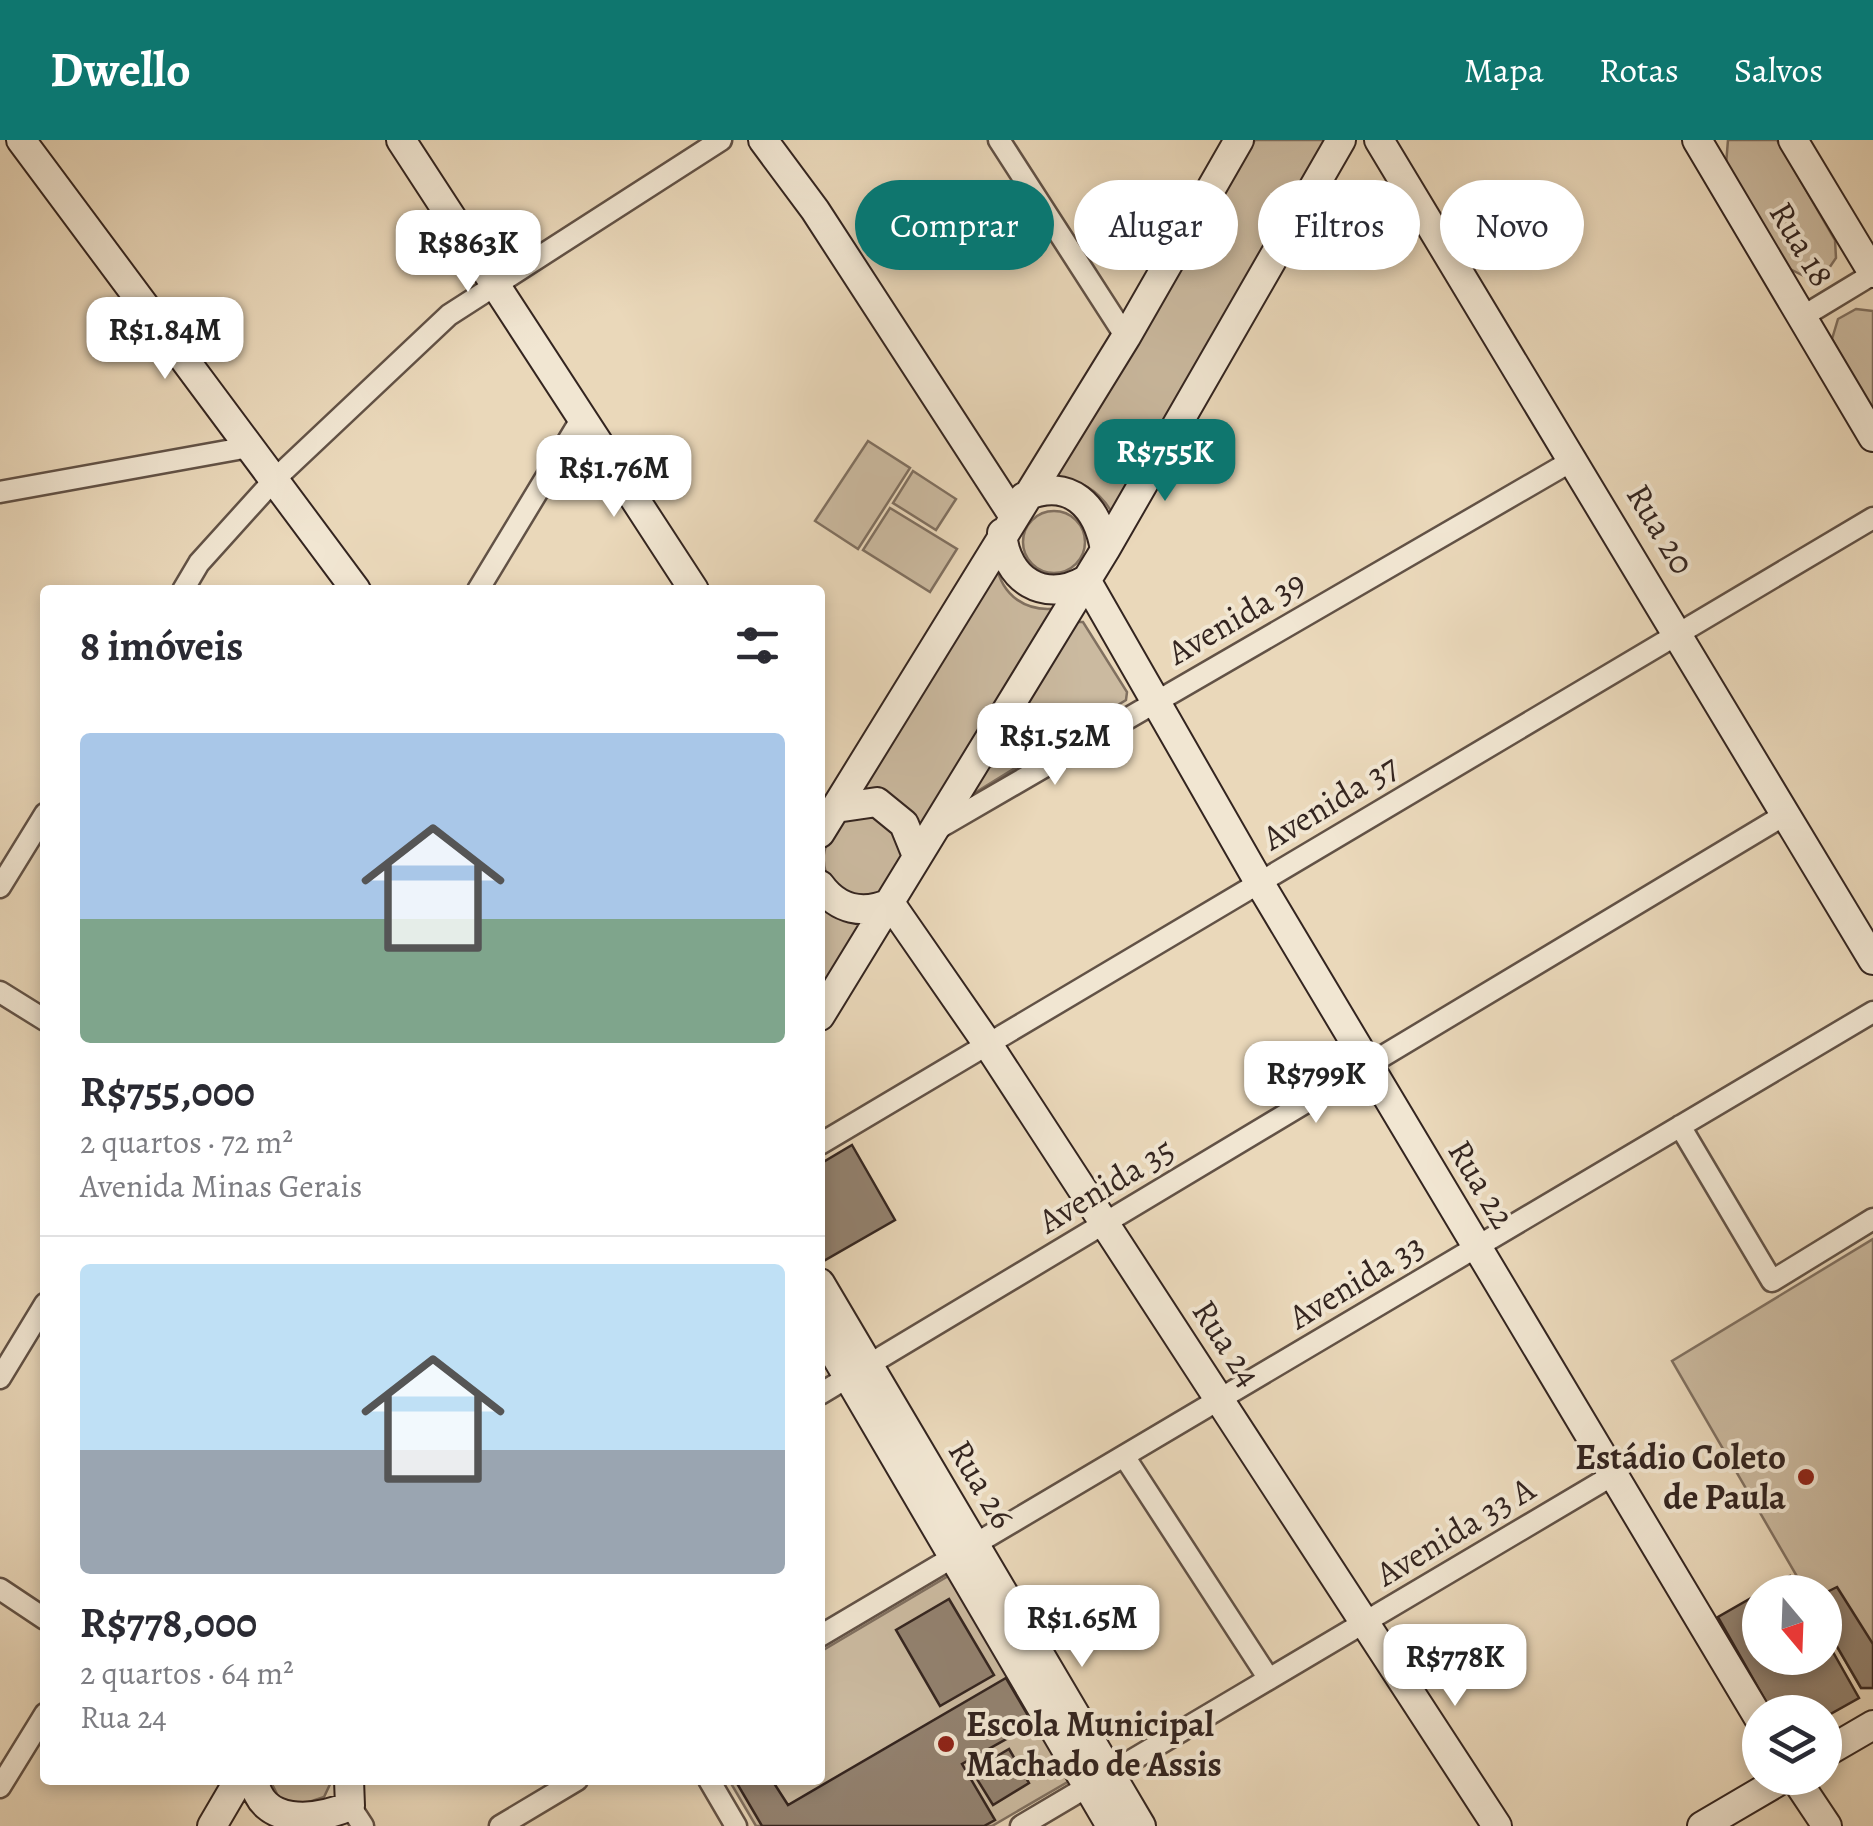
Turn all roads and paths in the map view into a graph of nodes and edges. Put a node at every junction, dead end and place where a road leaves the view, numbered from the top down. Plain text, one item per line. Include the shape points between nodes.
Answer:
1 (21, 140) edge
2 (401, 140) edge
3 (720, 140) edge
4 (763, 140) edge
5 (999, 140) edge
6 (1239, 140) edge
7 (1341, 140) edge
8 (1380, 140) edge
9 (1698, 140) edge
10 (1793, 140) edge
11 (1873, 273) edge
12 (497, 287) junction
13 (1802, 316) junction
14 (1126, 337) junction
15 (582, 418) junction
16 (1873, 437) edge
17 (249, 447) junction
18 (1575, 460) junction
19 (274, 480) junction
20 (0, 492) edge
21 (1013, 515) junction
22 (1873, 518) edge
23 (1105, 550) junction
24 (1086, 580) junction
25 (186, 585) edge
26 (352, 585) edge
27 (481, 585) edge
28 (691, 585) edge
29 (1679, 633) junction
30 (1155, 701) junction
31 (825, 792) edge
32 (836, 808) junction
33 (1786, 814) junction
34 (40, 822) edge
35 (825, 825) edge
36 (924, 845) junction
37 (1259, 882) junction
38 (0, 887) edge
39 (825, 889) edge
40 (890, 904) junction
41 (1873, 960) edge
42 (0, 992) edge
43 (825, 1008) edge
44 (1873, 1012) edge
45 (40, 1017) edge
46 (988, 1043) junction
47 (1368, 1065) junction
48 (1680, 1126) junction
49 (825, 1141) edge
50 (1873, 1219) edge
51 (1105, 1224) junction
52 (1476, 1247) junction
53 (825, 1295) edge
54 (40, 1312) edge
55 (825, 1335) edge
56 (858, 1371) junction
57 (0, 1378) edge
58 (825, 1391) edge
59 (1219, 1399) junction
60 (1124, 1456) junction
61 (1613, 1475) junction
62 (964, 1550) junction
63 (0, 1589) edge
64 (40, 1616) edge
65 (1364, 1623) junction
66 (825, 1633) edge
67 (1269, 1679) junction
68 (1745, 1695) edge
69 (40, 1722) edge
70 (1873, 1725) edge
71 (1842, 1743) edge
72 (1099, 1780) junction
73 (236, 1785) edge
74 (256, 1785) edge
75 (362, 1785) edge
76 (569, 1785) edge
77 (712, 1785) edge
78 (0, 1787) edge
79 (1755, 1795) edge
80 (1806, 1795) edge
81 (349, 1810) edge
82 (212, 1826) edge
83 (500, 1826) edge
84 (736, 1826) edge
85 (1021, 1826) edge
86 (1111, 1826) edge
87 (1141, 1826) edge
88 (1497, 1826) edge
89 (1702, 1826) edge
90 (1827, 1826) edge

1 - 17 street
2 - 12 street
3 - 12 street
4 - 21 street
5 - 14 street
6 - 14 street
7 - 23 street
8 - 18 street, Rua 20
9 - 13 street, Rua 18
10 - 11 street, Rua 18
11 - 13 street
12 - 15 street
12 - 19 street via 450,315
13 - 16 street, Rua 18
14 - 21 street
15 - 27 street
15 - 28 street
17 - 19 street
17 - 20 street
18 - 29 street, Rua 20
18 - 30 street, Avenida 39
19 - 25 street
19 - 26 street
21 - 23 street via 1047,490 1080,498 1096,516
21 - 24 street via 1006,558 1028,583 1060,591
21 - 32 street
22 - 29 street, Avenida 37
23 - 24 street
24 - 30 street, Rua 22
24 - 36 street
29 - 33 street, Rua 20
29 - 37 street, Avenida 37
30 - 36 street, Avenida 39
30 - 37 street, Rua 22
31 - 32 street
32 - 35 street
32 - 36 street via 877,802
33 - 41 street, Rua 20
33 - 47 street, Avenida 35
34 - 38 street
36 - 40 street
37 - 46 street, Avenida 37
37 - 47 street, Rua 22
39 - 40 street via 846,907
40 - 43 street
40 - 46 street, Rua 24
42 - 45 street
44 - 48 street, Avenida 33
46 - 49 street, Avenida 37
46 - 51 street, Rua 24
47 - 51 street, Avenida 35
47 - 52 street, Rua 22
48 - 50 street via 1772,1281
48 - 52 street, Avenida 33
51 - 56 street, Avenida 35
51 - 59 street, Rua 24
52 - 59 street, Avenida 33
52 - 61 street, Rua 22
53 - 56 street, Rua 26
54 - 57 street
55 - 56 street, Rua 26
56 - 58 street, Avenida 35
56 - 62 street, Rua 26
59 - 60 street, Avenida 33
59 - 65 street, Rua 24
60 - 62 street, Avenida 33
60 - 67 street
61 - 65 street, Avenida 33 A
61 - 68 street, Rua 22
62 - 66 street, Avenida 33
62 - 72 street, Rua 26
63 - 64 street
65 - 67 street, Avenida 33 A
65 - 88 street, Rua 24
67 - 72 street, Avenida 33 A
69 - 78 street
70 - 71 street
72 - 85 street, Avenida 33 A
72 - 86 street, Rua 26
72 - 87 street, Rua 26
73 - 82 street
74 - 81 street via 262,1804 293,1822
75 - 81 street
76 - 83 street
77 - 84 street
79 - 89 street
80 - 90 street

